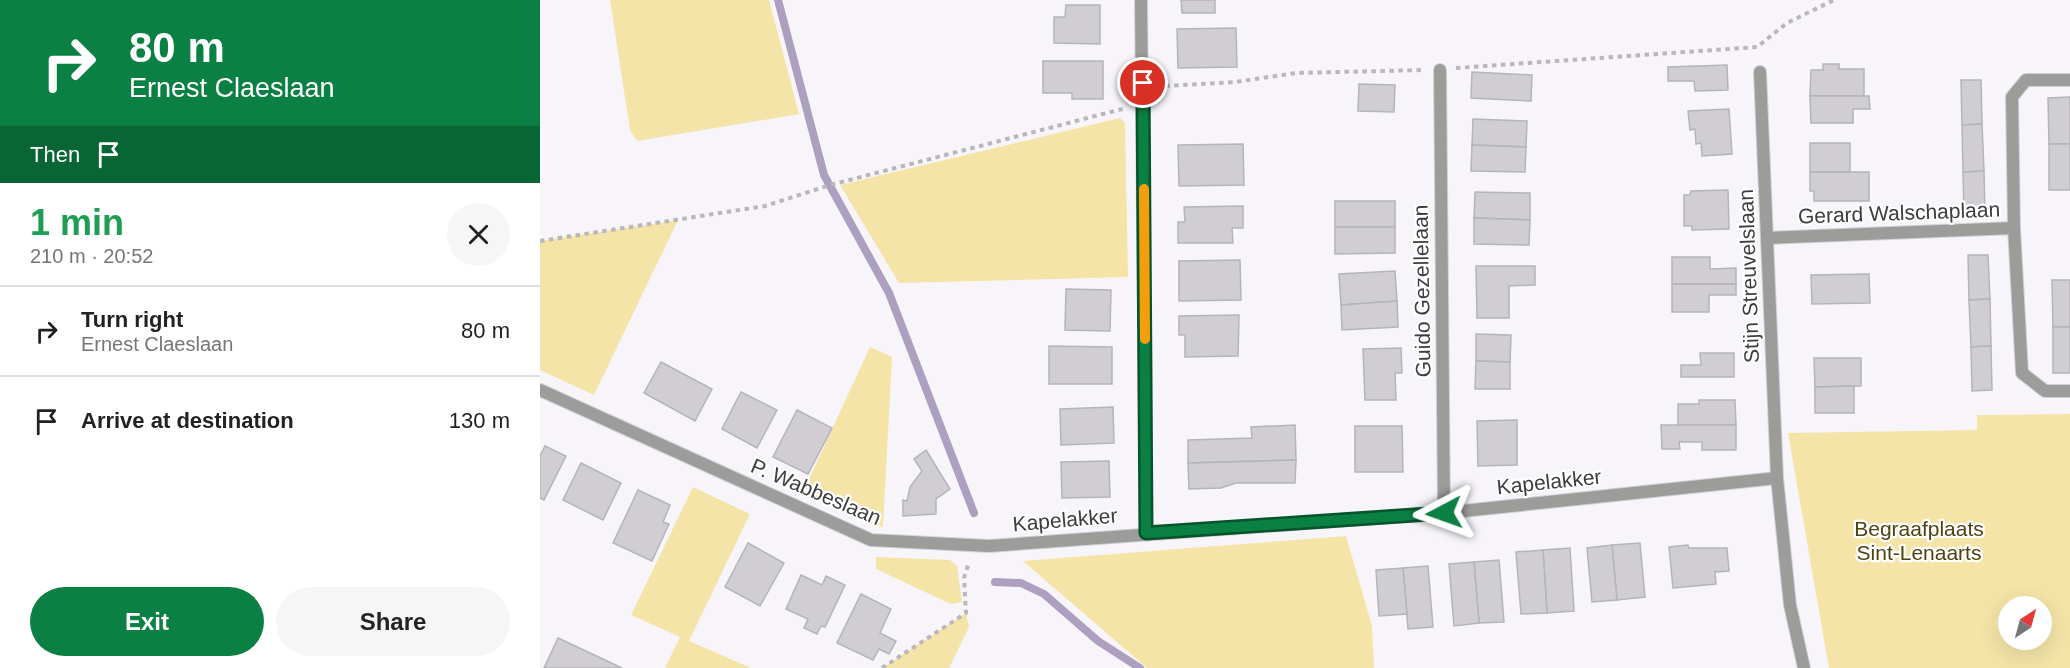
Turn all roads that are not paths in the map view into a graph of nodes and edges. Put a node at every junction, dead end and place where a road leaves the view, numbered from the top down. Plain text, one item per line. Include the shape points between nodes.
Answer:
1 (1141, 0) edge
2 (1440, 70) dead end
3 (1760, 72) dead end
4 (2070, 80) edge
5 (2014, 228) junction
6 (1768, 238) junction
7 (540, 390) edge
8 (2070, 391) edge
9 (1777, 478) junction
10 (1444, 513) junction
11 (1146, 533) junction
12 (989, 546) joint
13 (1804, 668) edge

1 - 11 street
2 - 10 street, Guido Gezellelaan
3 - 6 street, Stijn Streuvelslaan
4 - 5 street via 2026,80 2012,97
5 - 6 street, Gerard Walschaplaan
5 - 8 street, Gerard Walschaplaan via 2022,373 2045,391
6 - 9 street, Stijn Streuvelslaan
7 - 12 street, P. Wabbeslaan via 871,540
9 - 10 street, Kapelakker
9 - 13 street via 1790,605
10 - 11 street, Kapelakker
11 - 12 street, Kapelakker

